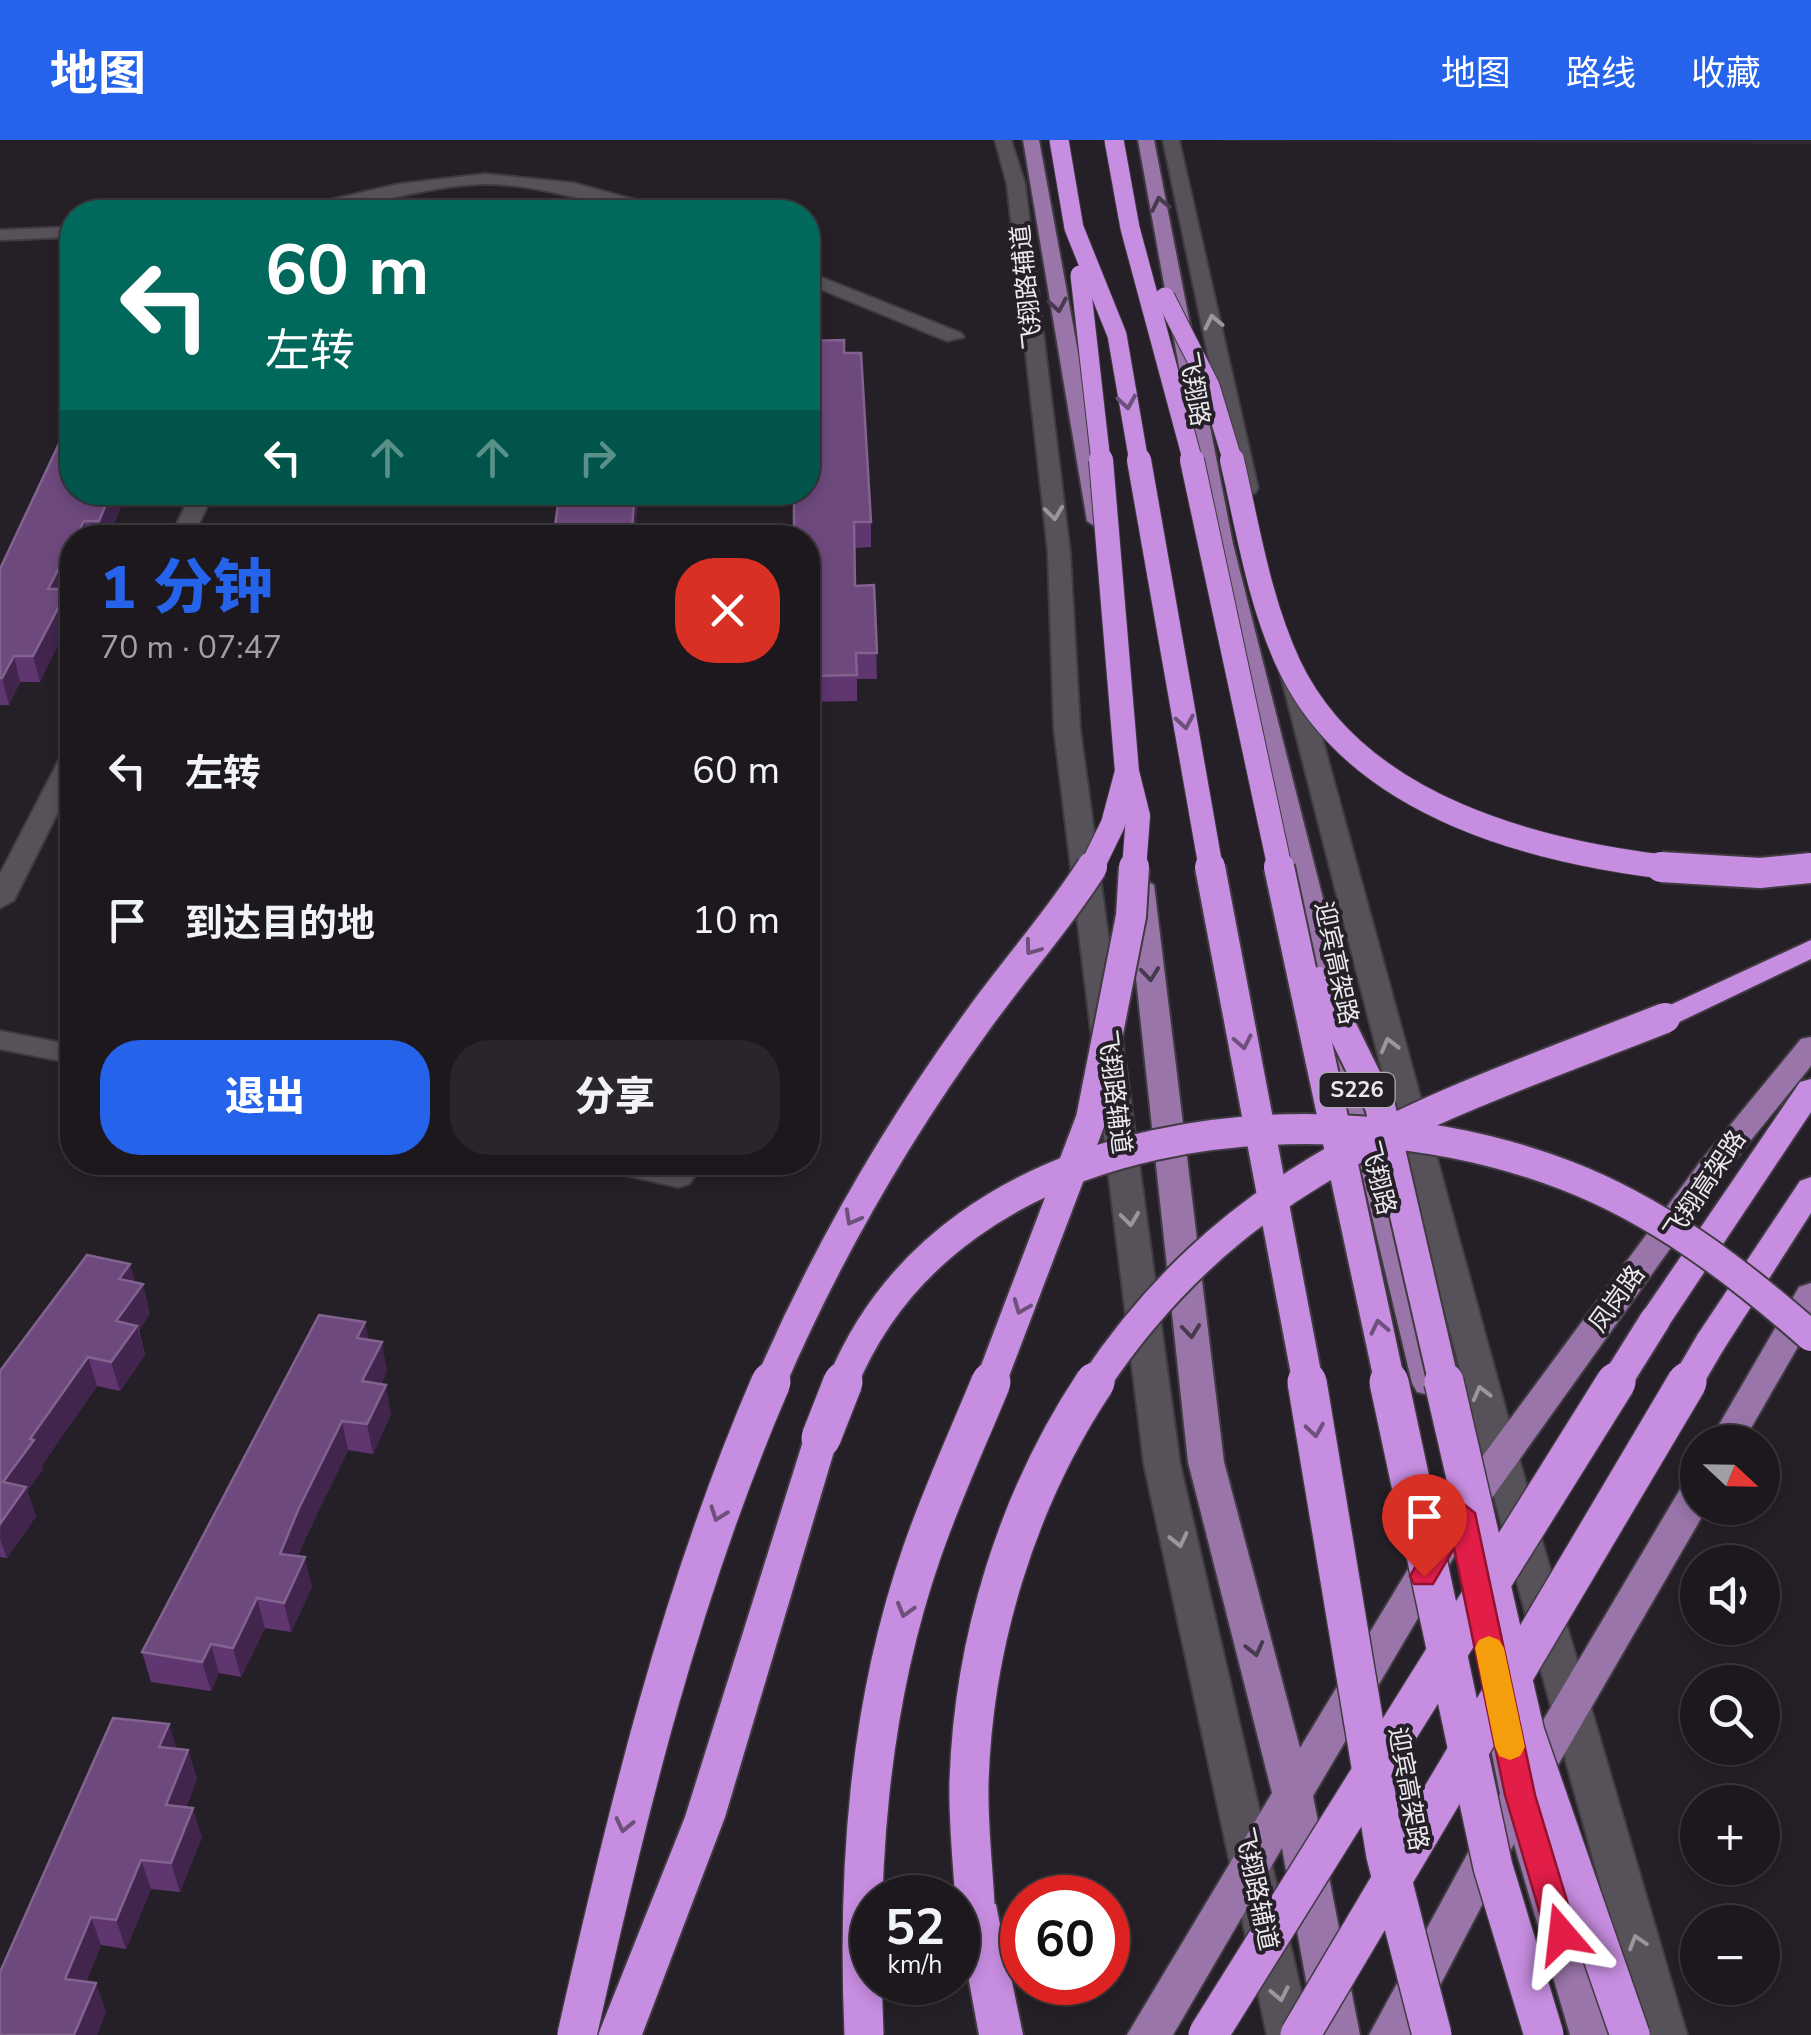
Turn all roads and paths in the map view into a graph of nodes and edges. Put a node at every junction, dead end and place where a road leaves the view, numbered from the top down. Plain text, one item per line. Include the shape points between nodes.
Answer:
1 (1003, 140) edge
2 (1031, 140) edge
3 (1059, 140) edge
4 (1114, 140) edge
5 (1146, 140) edge
6 (1170, 140) edge
7 (352, 200) edge
8 (625, 200) edge
9 (1074, 228) junction
10 (1130, 228) junction
11 (60, 232) edge
12 (0, 235) edge
13 (820, 283) edge
14 (954, 337) dead end
15 (1127, 772) junction
16 (60, 783) edge
17 (1811, 868) edge
18 (0, 900) edge
19 (1298, 940) junction
20 (1811, 948) edge
21 (0, 1040) edge
22 (1811, 1046) edge
23 (60, 1052) edge
24 (1811, 1089) edge
25 (673, 1175) edge
26 (678, 1176) dead end
27 (1811, 1188) edge
28 (1811, 1296) edge
29 (1811, 1336) edge
30 (1736, 1425) edge
31 (1500, 1460) junction
32 (1461, 1513) junction
33 (1680, 1522) edge
34 (1569, 1712) junction
35 (1520, 1795) junction
36 (1292, 1798) junction
37 (1252, 1867) junction
38 (577, 2035) edge
39 (620, 2035) edge
40 (864, 2035) edge
41 (1001, 2035) edge
42 (1150, 2035) edge
43 (1208, 2035) edge
44 (1289, 2035) edge
45 (1300, 2035) edge
46 (1338, 2035) edge
47 (1391, 2035) edge
48 (1432, 2035) edge
49 (1544, 2035) edge
50 (1592, 2035) edge
51 (1630, 2035) edge
52 (1665, 2035) edge

1 -> 37 street, 飞翔路辅道 via 1016,184 1059,552 1067,729 1162,1464
2 -> 36 main road via 1102,545 1206,1462
3 - 9 highway, 迎宾高架路, bridge
4 - 10 highway, 迎宾高架路, bridge
32 -> 5 main road, 飞翔路 / S226 via 1222,544
31 -> 6 street via 1258,542
7 - 8 street via 457,181 512,180
9 - 15 highway, bridge via 1096,400
9 -> 48 highway, 迎宾高架路, bridge via 1116,335 1296,1320 1386,1856
10 - 17 highway, bridge via 1215,398 1281,648 1311,706 1341,740 1376,770 1429,800 1552,846 1674,868
10 - 19 highway, 迎宾高架路, bridge via 1180,398
11 - 12 street
13 - 14 street
15 -> 38 highway, bridge via 1106,842 941,1072 868,1189 792,1336 678,1628 628,1804
15 -> 40 highway, bridge via 1138,816 1131,916 1090,1119 928,1534 891,1659 870,1789 860,1948
16 - 18 street
49 -> 19 highway, 迎宾高架路, bridge via 1493,1866
19 - 51 highway, bridge via 1380,1106 1525,1733
20 - 41 highway, bridge via 1664,1018 1339,1153 1262,1201 1198,1254 1128,1330 1060,1434 1014,1539 982,1661 969,1779 974,1905
21 - 23 street
22 - 31 main road, 凤岗路 via 1711,1169
24 - 43 highway, 飞翔高架路, bridge via 1654,1320
25 - 26 street
27 - 45 highway, bridge via 1710,1343
28 - 30 main road
29 - 39 highway, bridge via 1690,1237 1632,1206 1562,1174 1428,1138 1285,1128 1180,1138 1071,1169 998,1204 910,1278 873,1322 843,1380 704,1818
31 - 32 main road, 凤岗路
31 - 34 street
32 - 35 main road, 飞翔路 / S226
32 - 36 main road, 凤岗路
33 - 34 main road
34 - 35 main road
52 -> 34 street
35 - 47 main road
35 - 50 main road, 飞翔路 / S226
36 - 37 main road, 凤岗路
36 - 46 main road
37 - 42 main road, 凤岗路
37 -> 44 street, 飞翔路辅道

